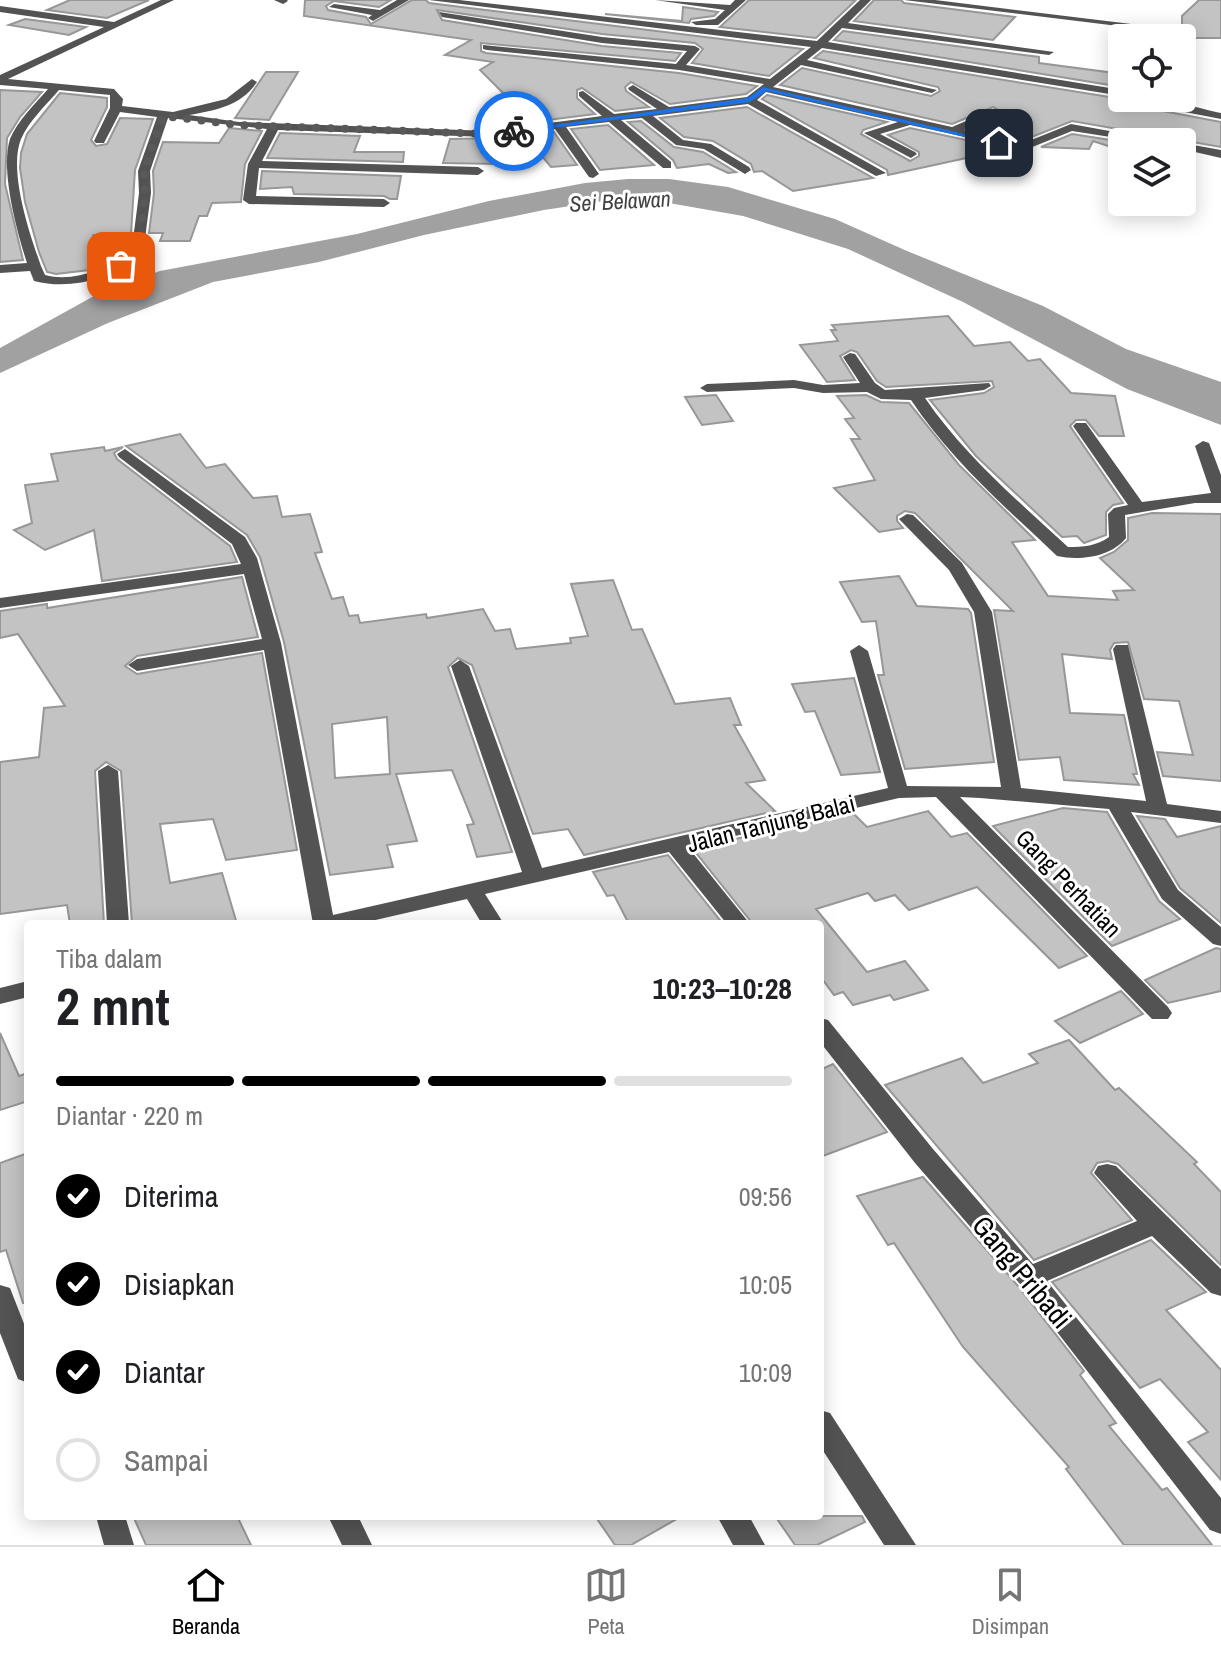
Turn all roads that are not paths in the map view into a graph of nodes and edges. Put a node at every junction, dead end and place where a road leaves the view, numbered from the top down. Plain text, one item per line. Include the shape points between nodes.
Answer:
1 (169, 0) edge
2 (404, 0) edge
3 (434, 0) edge
4 (517, 0) edge
5 (660, 0) edge
6 (741, 0) edge
7 (866, 0) edge
8 (909, 0) edge
9 (442, 1) edge
10 (334, 7) dead end
11 (730, 8) junction
12 (0, 9) edge
13 (381, 13) junction
14 (578, 19) junction
15 (363, 24) dead end
16 (1123, 24) edge
17 (113, 25) junction
18 (841, 25) junction
19 (554, 33) junction
20 (819, 45) junction
21 (487, 47) dead end
22 (1049, 52) dead end
23 (798, 61) junction
24 (679, 67) junction
25 (0, 81) edge
26 (252, 82) dead end
27 (56, 86) junction
28 (769, 86) junction
29 (633, 88) dead end
30 (932, 90) dead end
31 (1108, 91) edge
32 (583, 94) dead end
33 (1196, 99) edge
34 (750, 100) junction
35 (1208, 100) dead end
36 (116, 108) junction
37 (667, 111) junction
38 (1196, 111) edge
39 (992, 113) dead end
40 (644, 114) junction
41 (1094, 115) dead end
42 (163, 116) junction
43 (1221, 116) edge
44 (613, 118) junction
45 (909, 122) junction
46 (559, 126) junction
47 (274, 127) junction
48 (1071, 127) junction
49 (953, 131) junction
50 (1108, 133) edge
51 (100, 141) dead end
52 (1196, 149) edge
53 (911, 154) dead end
54 (1221, 154) edge
55 (254, 164) junction
56 (667, 165) dead end
57 (745, 170) dead end
58 (478, 171) dead end
59 (880, 173) dead end
60 (593, 174) dead end
61 (384, 203) dead end
62 (33, 267) junction
63 (0, 269) edge
64 (850, 357) dead end
65 (984, 386) dead end
66 (870, 387) junction
67 (707, 388) dead end
68 (915, 395) junction
69 (1081, 426) dead end
70 (1203, 446) dead end
71 (125, 454) dead end
72 (1138, 508) junction
73 (907, 519) dead end
74 (250, 568) junction
75 (0, 603) edge
76 (272, 643) junction
77 (1122, 649) dead end
78 (859, 651) dead end
79 (137, 665) dead end
80 (460, 666) dead end
81 (108, 771) dead end
82 (941, 790) junction
83 (899, 792) junction
84 (1012, 794) junction
85 (1115, 802) junction
86 (1158, 809) junction
87 (1221, 817) edge
88 (676, 846) junction
89 (534, 875) junction
90 (472, 890) junction
91 (118, 920) edge
92 (325, 920) edge
93 (364, 920) edge
94 (491, 920) edge
95 (736, 920) edge
96 (1221, 939) edge
97 (24, 990) edge
98 (0, 996) edge
99 (1160, 1013) dead end
100 (824, 1031) edge
101 (1107, 1173) dead end
102 (1156, 1224) junction
103 (1029, 1277) junction
104 (1221, 1285) edge
105 (0, 1296) edge
106 (24, 1360) edge
107 (824, 1428) edge
108 (345, 1520) edge
109 (734, 1520) edge
110 (1221, 1521) edge
111 (357, 1545) edge
112 (750, 1545) edge
113 (901, 1545) edge

1 - 17 street
2 - 13 street
3 - 9 street
4 - 11 street via 708,24 718,22
5 - 11 street
6 - 11 street
7 - 18 street
8 - 16 street
9 - 14 street
9 - 19 street via 431,12
10 - 13 street
12 - 17 street
13 - 15 street
14 - 19 street
14 - 20 street
17 - 25 street
18 - 20 street
18 - 22 street
19 - 24 street via 695,49
20 - 23 street
20 - 31 street
21 - 24 street
23 - 28 street
23 - 30 street
24 - 28 street
25 - 27 street
26 - 42 street via 232,100
27 - 36 street via 114,92
27 - 62 street via 13,142 14,194
28 - 34 street
28 - 45 street
29 - 37 street
32 - 44 street
33 - 35 street
34 - 37 street
34 - 59 street
36 - 42 street
36 - 51 street
37 - 40 street
38 - 43 street
39 - 49 street
40 - 44 street
40 - 57 street via 680,143 707,146
41 - 48 street
42 - 47 street
42 - 62 street via 144,171 137,258 60,282 39,278
44 - 46 street
44 - 56 street
45 - 49 street
45 - 53 street via 870,133
46 - 47 street via 490,134
46 - 60 street
47 - 55 street
48 - 49 street via 1028,148
48 - 50 street
52 - 54 street
55 - 58 street
55 - 61 street via 249,200
62 - 63 street
64 - 66 street
65 - 68 street
66 - 67 street
66 - 68 street via 880,397
68 - 72 street via 974,469 1063,552 1113,543 1118,538 1116,514
69 - 72 street
70 - 72 street via 1221,498
71 - 74 street via 239,541
73 - 84 street via 956,567 983,612
74 - 75 street
74 - 76 street
76 - 79 street
76 - 92 street
77 - 86 street
78 - 83 street
80 - 89 street
81 - 91 street
82 - 83 street, Jalan Tanjung Balai
82 - 84 street, Jalan Tanjung Balai
82 - 99 street, Gang Perhatian
83 - 88 street, Jalan Tanjung Balai
84 - 85 street, Jalan Tanjung Balai
85 - 86 street, Jalan Tanjung Balai
85 - 96 street via 1170,894
86 - 87 street, Jalan Tanjung Balai
88 - 89 street, Jalan Tanjung Balai
88 - 95 street
89 - 90 street, Jalan Tanjung Balai
90 - 93 street, Jalan Tanjung Balai
90 - 94 street
97 - 98 street
100 - 103 street, Gang Pribadi
101 - 102 street
102 - 103 street
102 - 104 street
103 - 110 street, Gang Pribadi
105 - 106 street
107 - 113 street
108 - 111 street
109 - 112 street

